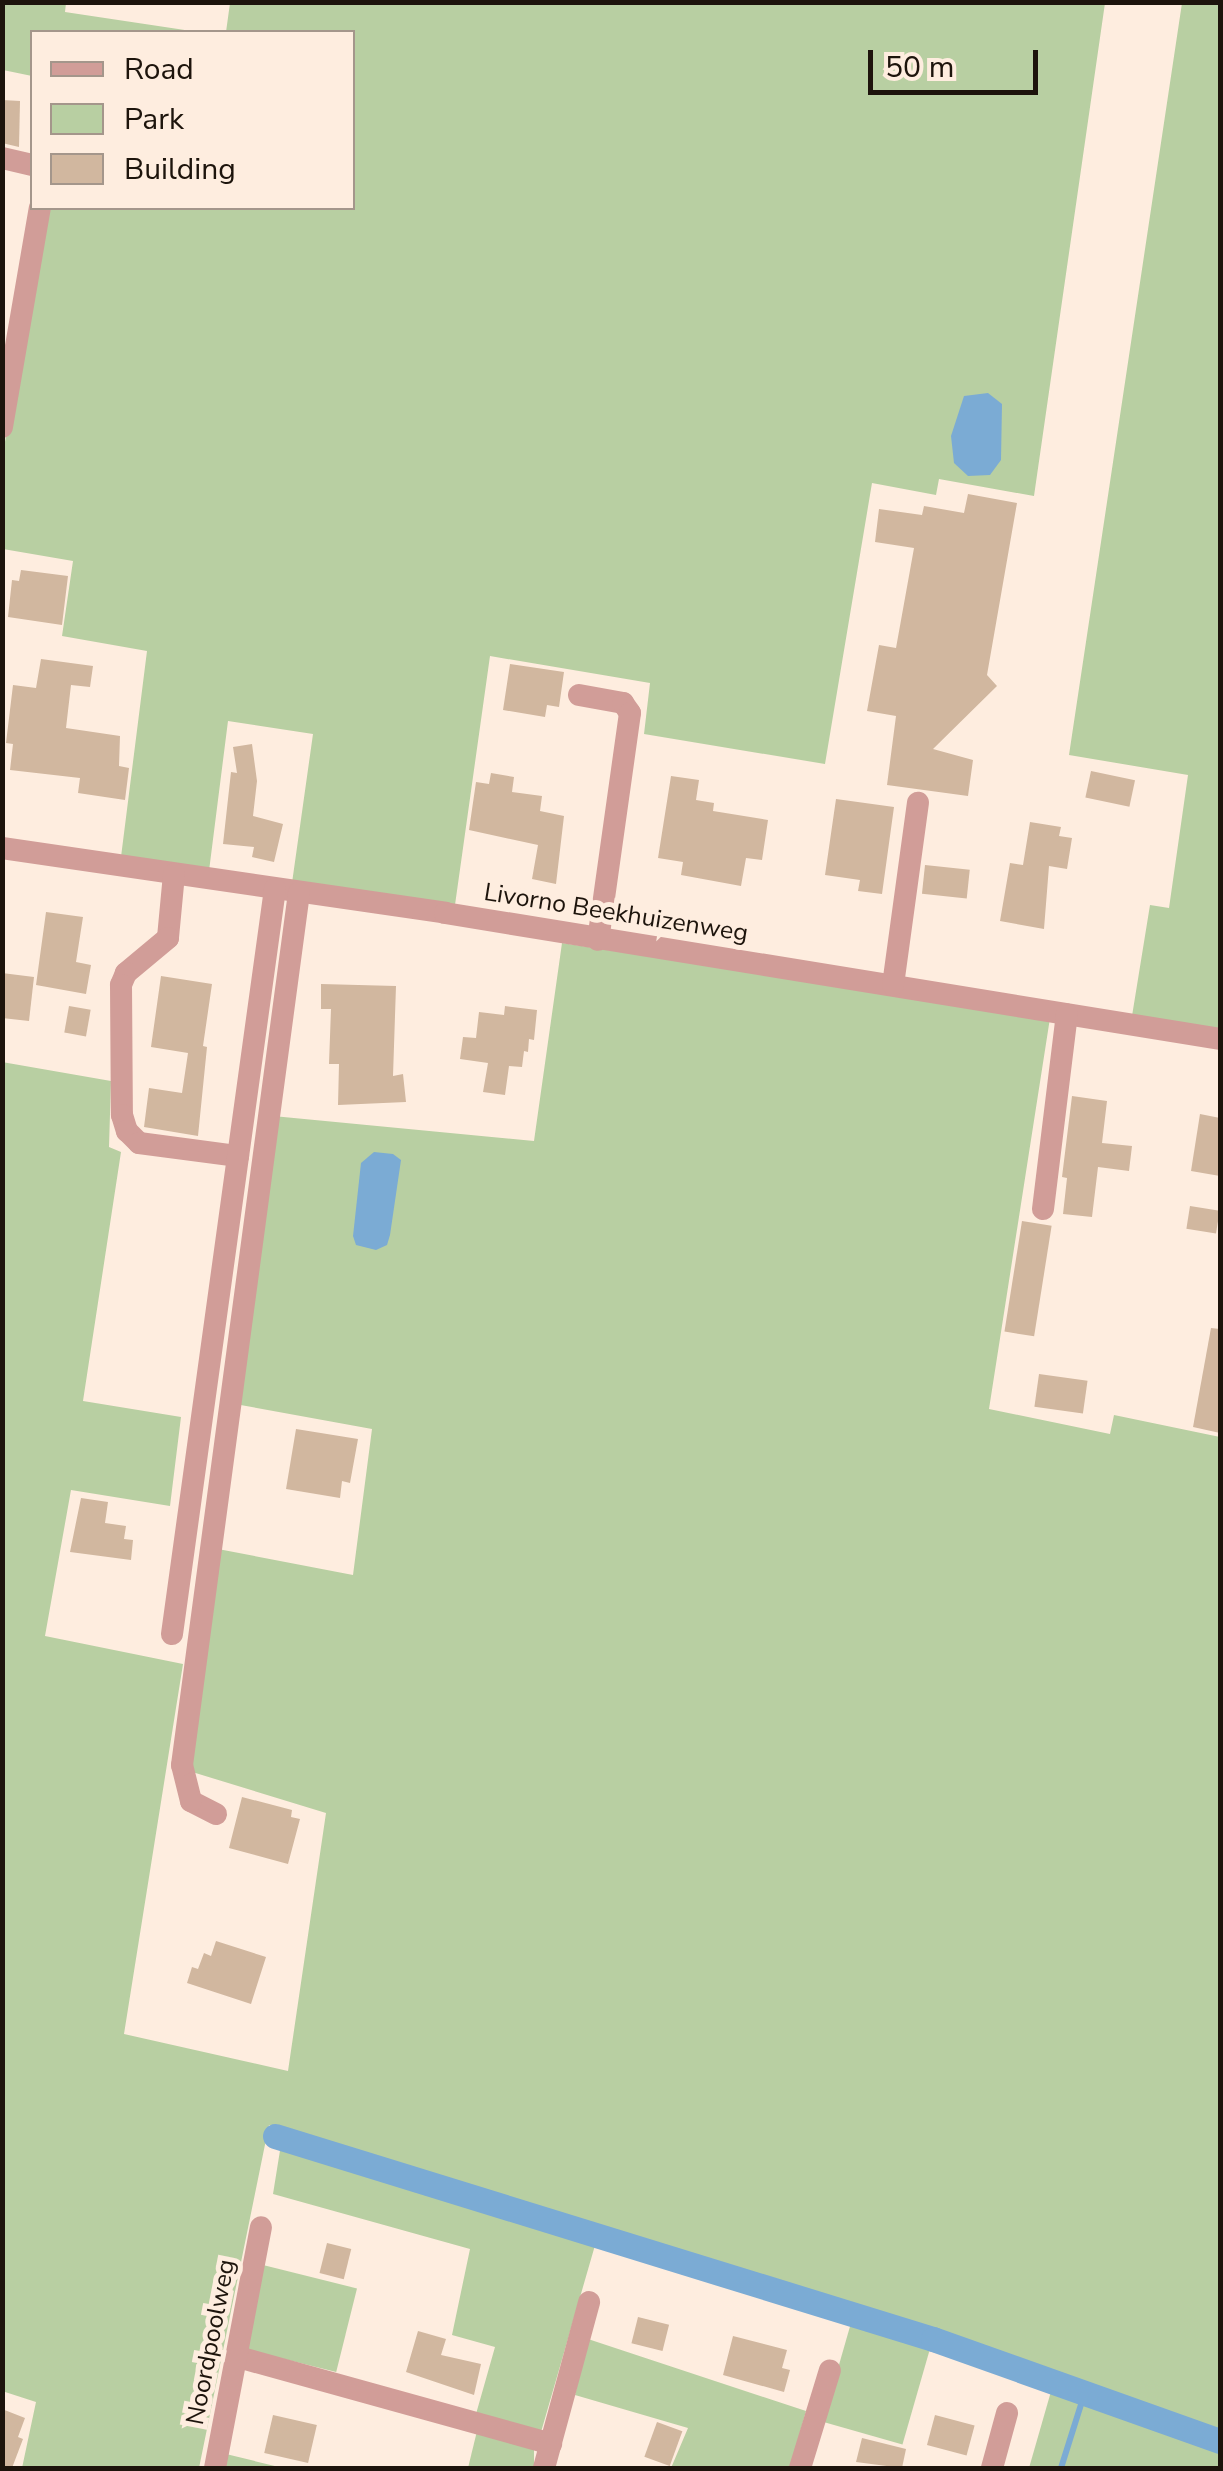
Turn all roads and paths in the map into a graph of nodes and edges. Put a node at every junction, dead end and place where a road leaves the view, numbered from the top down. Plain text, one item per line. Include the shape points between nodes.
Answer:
1 (2, 158) edge
2 (30, 165) edge
3 (40, 210) edge
4 (2, 427) edge
5 (579, 695) dead end
6 (918, 804) dead end
7 (2, 848) edge
8 (174, 874) junction
9 (275, 889) junction
10 (299, 893) junction
11 (598, 940) junction
12 (893, 985) junction
13 (1066, 1014) junction
14 (1220, 1039) edge
15 (238, 1156) junction
16 (1043, 1209) dead end
17 (172, 1634) dead end
18 (216, 1814) dead end
19 (261, 2226) dead end
20 (589, 2302) dead end
21 (238, 2357) junction
22 (830, 2370) dead end
23 (1007, 2413) dead end
24 (551, 2444) junction
25 (214, 2468) edge
26 (544, 2468) edge
27 (800, 2468) edge
28 (992, 2468) edge

1 - 2 street
3 - 4 street
5 - 11 street via 623,703 630,713
6 - 12 street
7 - 8 street, Livorno Beekhuizenweg
8 - 9 street, Livorno Beekhuizenweg
8 - 15 street via 168,938 120,985 122,1115 139,1143
9 - 10 street, Livorno Beekhuizenweg
9 - 15 street
10 - 11 street, Livorno Beekhuizenweg
10 - 18 street via 182,1764 191,1801
11 - 12 street, Livorno Beekhuizenweg
12 - 13 street, Livorno Beekhuizenweg
13 - 14 street, Livorno Beekhuizenweg
13 - 16 street
15 - 17 street
19 - 21 street, Noordpoolweg
20 - 24 street
21 - 24 street
21 - 25 street, Noordpoolweg
22 - 27 street
23 - 28 street
24 - 26 street

